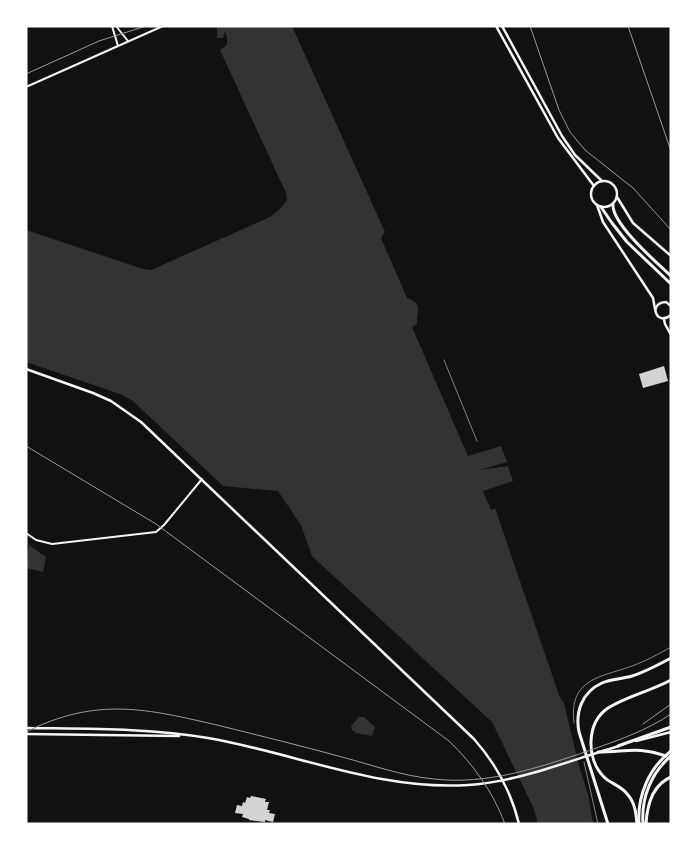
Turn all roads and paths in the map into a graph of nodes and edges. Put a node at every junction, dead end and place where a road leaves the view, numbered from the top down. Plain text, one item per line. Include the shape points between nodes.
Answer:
1 (112, 26) edge
2 (116, 26) edge
3 (164, 26) edge
4 (496, 26) edge
5 (502, 26) edge
6 (128, 41) junction
7 (118, 46) junction
8 (26, 87) edge
9 (602, 181) junction
10 (594, 186) junction
11 (617, 197) junction
12 (612, 204) junction
13 (597, 205) junction
14 (601, 207) junction
15 (671, 256) edge
16 (671, 276) edge
17 (670, 283) edge
18 (671, 306) edge
19 (656, 309) junction
20 (671, 315) edge
21 (664, 319) junction
22 (671, 335) edge
23 (444, 360) dead end
24 (26, 370) edge
25 (477, 441) dead end
26 (202, 479) junction
27 (26, 533) edge
28 (671, 658) edge
29 (671, 680) edge
30 (671, 727) edge
31 (26, 728) edge
32 (671, 732) edge
33 (26, 734) edge
34 (196, 736) junction
35 (618, 746) junction
36 (671, 751) edge
37 (598, 752) junction
38 (671, 757) edge
39 (671, 777) edge
40 (519, 824) edge
41 (608, 824) edge
42 (641, 824) edge

1 - 7 street
2 - 6 street
3 - 6 street
4 - 10 main road via 558,138
5 - 9 main road via 562,136 575,155
6 - 7 street
7 - 8 street
9 - 10 main road
9 - 11 main road via 614,185
10 - 13 main road via 592,198
11 - 12 main road
11 - 15 main road via 634,222
12 - 14 main road
12 - 16 main road via 614,215 622,225
13 - 14 main road
13 - 19 main road via 603,222 653,298
14 - 17 main road via 627,242
18 - 19 main road via 663,302
19 - 21 main road via 658,317
20 - 21 main road
21 - 22 main road
23 - 25 lane
24 - 26 main road via 93,393 123,409
26 - 27 street via 156,532 52,544 36,540
26 - 40 main road via 474,739 500,774
28 - 41 main road via 638,674 599,685 588,693 580,707 579,732
29 - 42 main road via 606,709 591,732 591,746 599,770 628,794
30 - 35 main road
31 - 34 main road
32 - 35 main road
33 - 34 main road
34 - 37 main road via 386,780 436,785 495,782
35 - 37 main road
36 - 42 main road via 658,763 646,782 639,806
37 - 38 main road via 635,749
38 - 42 main road via 661,764 650,782
39 - 42 main road via 655,790

